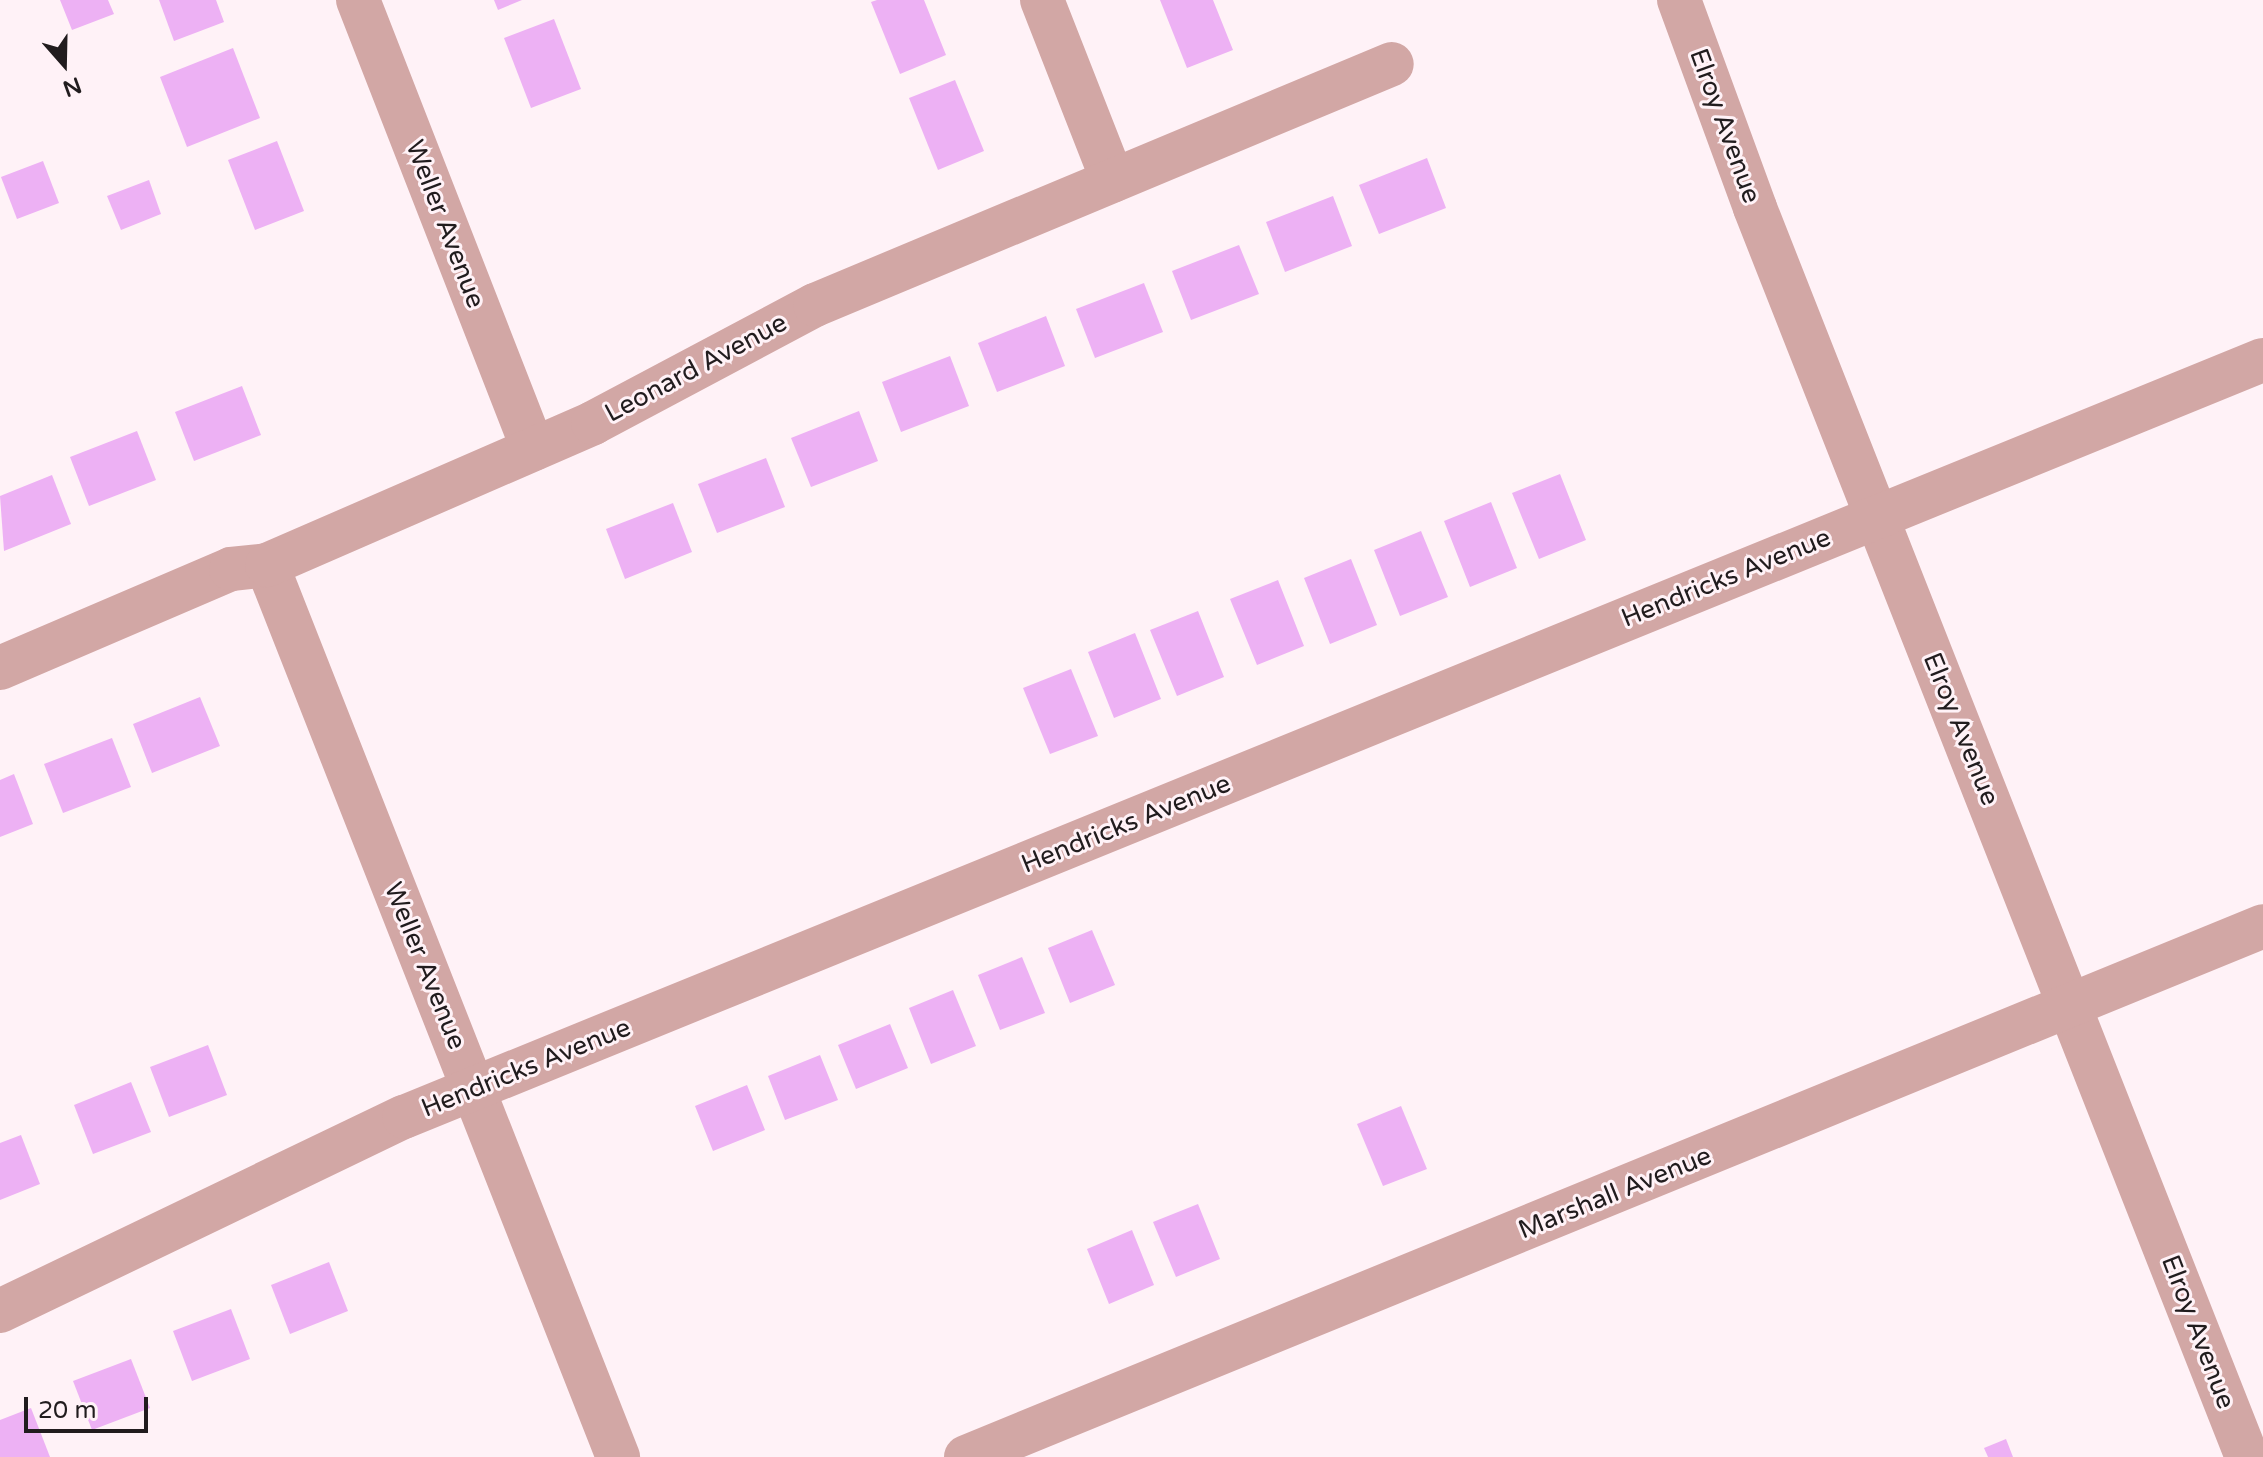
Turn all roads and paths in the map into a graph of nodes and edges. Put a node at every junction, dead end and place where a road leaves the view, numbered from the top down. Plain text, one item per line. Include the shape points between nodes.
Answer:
1 (358, 0) edge
2 (1042, 0) edge
3 (1679, 0) edge
4 (1392, 64) dead end
5 (1113, 181) junction
6 (2263, 360) edge
7 (533, 449) junction
8 (1876, 517) junction
9 (267, 565) junction
10 (0, 668) edge
11 (2263, 926) edge
12 (2072, 1007) junction
13 (474, 1092) junction
14 (0, 1311) edge
15 (618, 1457) edge
16 (966, 1457) edge
17 (2247, 1457) edge

1 - 7 street, Weller Avenue
2 - 5 street
3 - 8 street, Elroy Avenue
4 - 5 street, Leonard Avenue
5 - 7 street, Leonard Avenue via 815,305 593,423
6 - 8 street, Hendricks Avenue
7 - 9 street, Leonard Avenue
8 - 12 street, Elroy Avenue
8 - 13 street, Hendricks Avenue
9 - 10 street, Leonard Avenue via 231,569
9 - 13 street, Weller Avenue
11 - 12 street, Marshall Avenue
12 - 16 street, Marshall Avenue
12 - 17 street, Elroy Avenue
13 - 14 street, Hendricks Avenue via 404,1117
13 - 15 street, Weller Avenue

